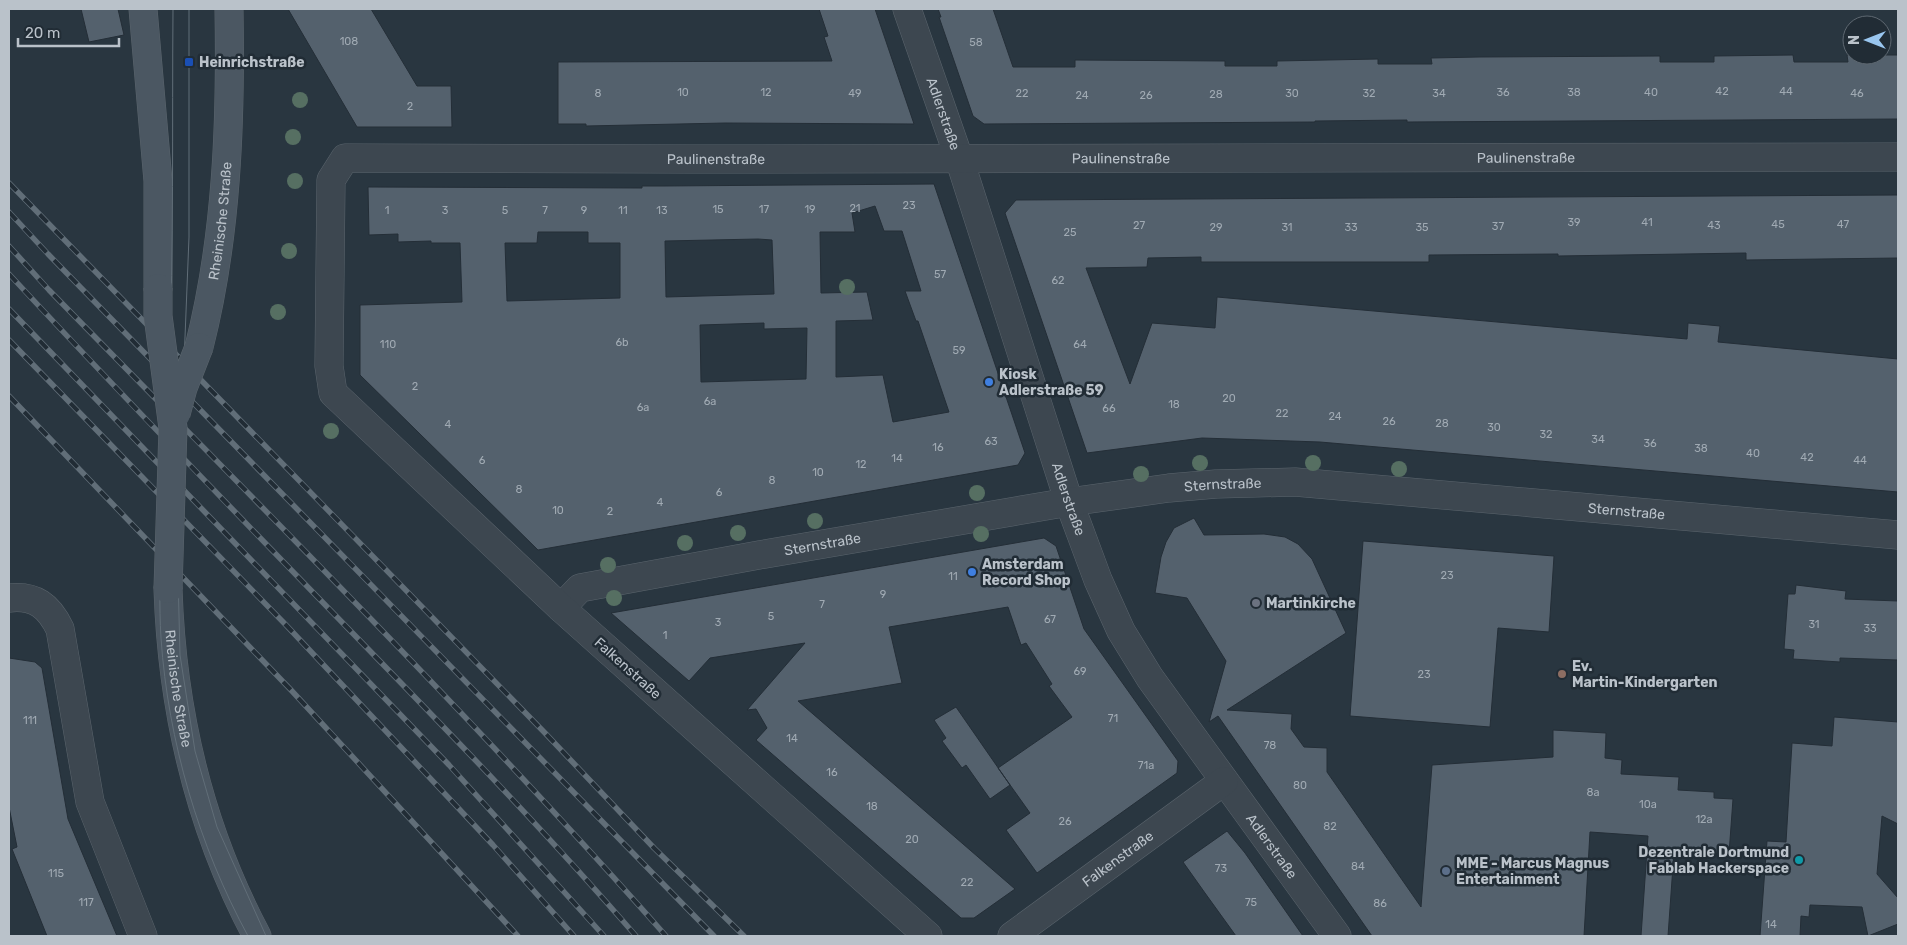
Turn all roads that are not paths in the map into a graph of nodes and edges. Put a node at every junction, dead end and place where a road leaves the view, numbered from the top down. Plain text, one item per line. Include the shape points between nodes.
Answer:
1 (143, 9) edge
2 (229, 9) edge
3 (907, 9) edge
4 (1898, 157) edge
5 (959, 158) junction
6 (333, 393) joint
7 (173, 428) junction
8 (1069, 502) junction
9 (1898, 535) edge
10 (9, 598) edge
11 (561, 608) junction
12 (1224, 781) junction
13 (143, 936) edge
14 (257, 936) edge
15 (928, 936) edge
16 (1012, 936) edge
17 (1337, 936) edge

1 - 7 main road, Rheinische Straße, bridge via 158,181 158,316
2 - 7 main road, Rheinische Straße, bridge via 231,84 223,208 202,336
3 - 5 street, Adlerstraße
4 - 5 street, Paulinenstraße
5 - 6 street, Paulinenstraße via 346,158 331,180 328,366
5 - 8 street, Adlerstraße
6 - 11 street, Falkenstraße
7 - 14 main road, Rheinische Straße, bridge via 168,589 173,672 188,753 210,830
8 - 9 street, Sternstraße via 1179,487 1296,482
8 - 11 street, Sternstraße via 580,588
8 - 12 street, Adlerstraße via 1121,631 1150,678
10 - 13 street via 27,599 45,606 60,629 90,802
11 - 15 street, Falkenstraße
12 - 16 street, Falkenstraße
12 - 17 street, Adlerstraße

